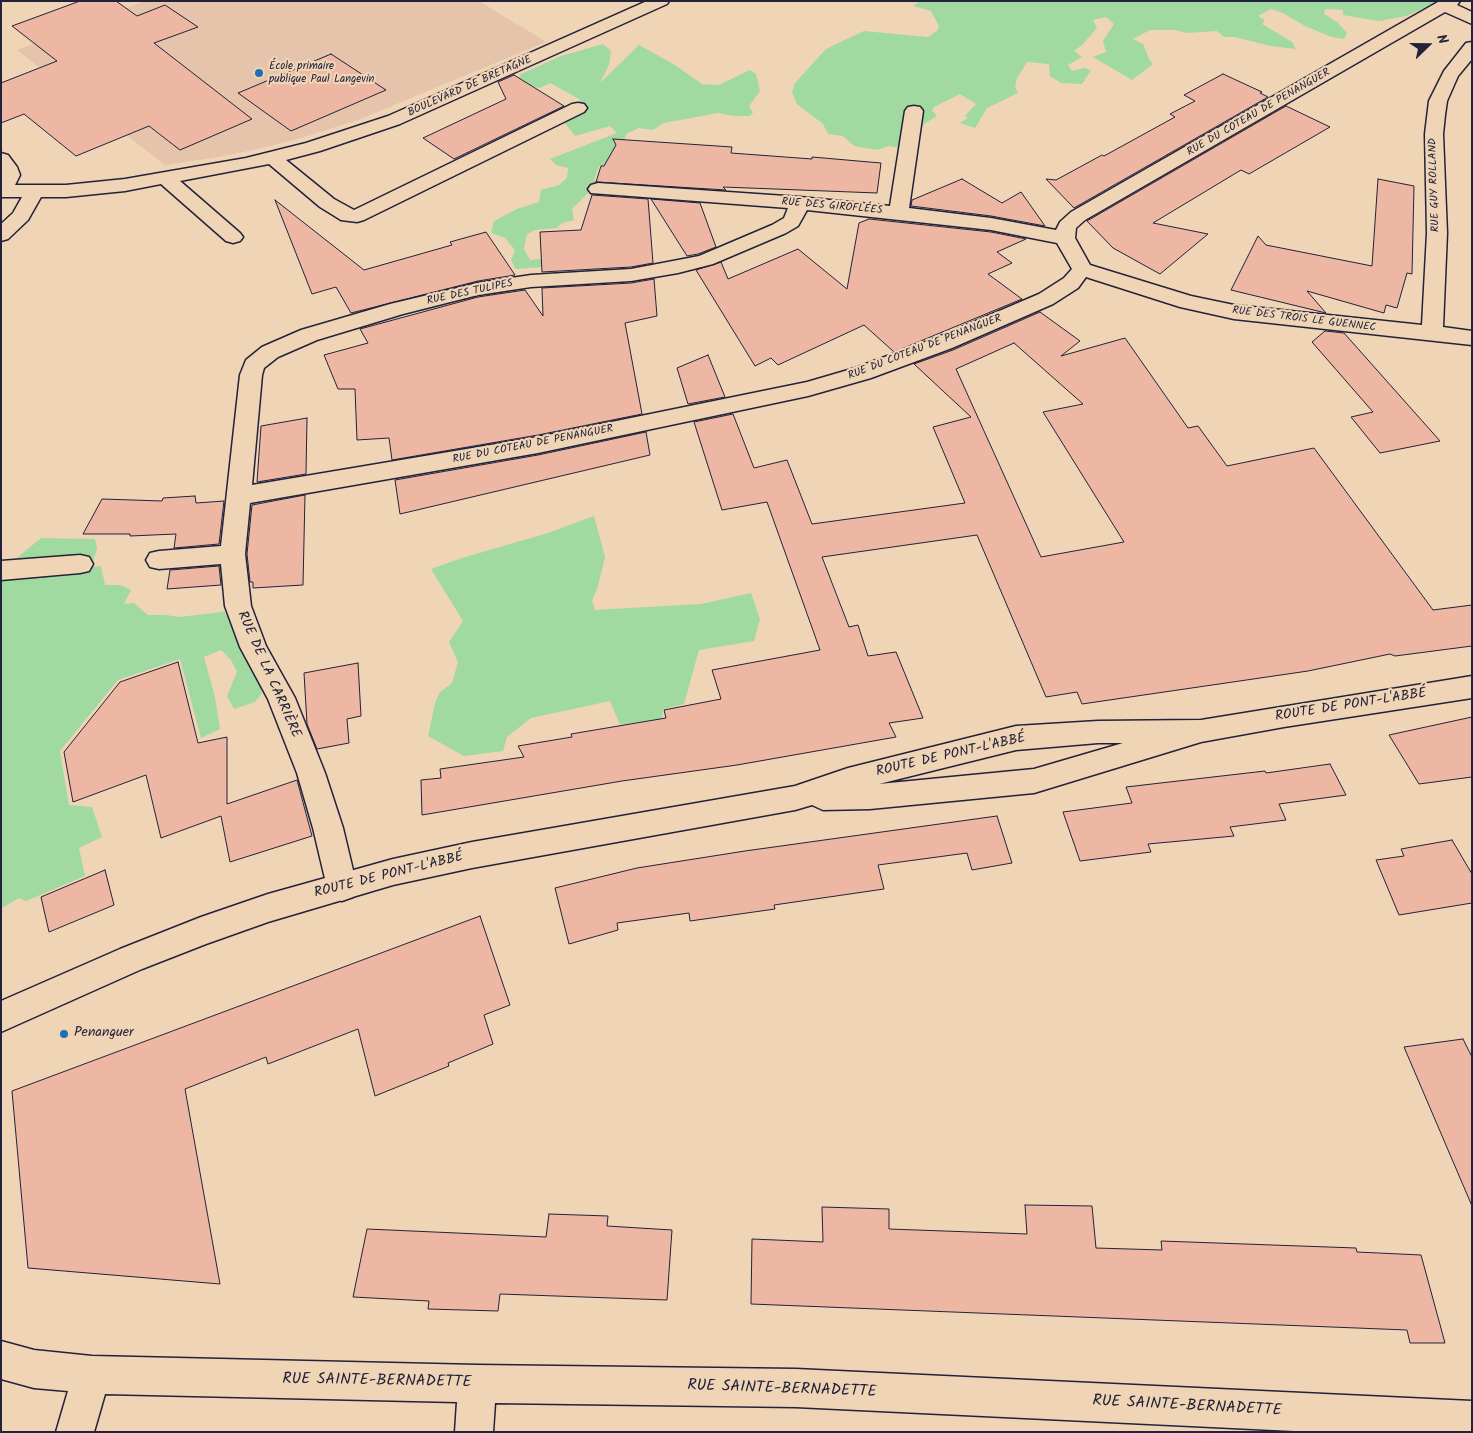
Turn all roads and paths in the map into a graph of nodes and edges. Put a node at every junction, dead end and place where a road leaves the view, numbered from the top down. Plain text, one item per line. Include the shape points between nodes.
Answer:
1 (661, 1) edge
2 (1448, 3) edge
3 (1472, 19) edge
4 (1472, 47) edge
5 (578, 108) dead end
6 (914, 111) dead end
7 (274, 158) junction
8 (1, 159) edge
9 (165, 178) junction
10 (598, 189) dead end
11 (2, 191) edge
12 (35, 191) junction
13 (800, 203) junction
14 (899, 213) junction
15 (1, 235) edge
16 (233, 237) dead end
17 (1065, 238) junction
18 (1082, 270) junction
19 (1432, 332) junction
20 (1472, 338) edge
21 (242, 457) joint
22 (238, 496) junction
23 (233, 554) junction
24 (159, 560) dead end
25 (80, 564) dead end
26 (1, 572) edge
27 (1472, 687) edge
28 (1201, 731) junction
29 (795, 798) junction
30 (342, 887) junction
31 (1, 1017) edge
32 (1, 1360) edge
33 (92, 1375) junction
34 (477, 1384) junction
35 (1472, 1420) edge
36 (75, 1432) edge
37 (474, 1432) edge

1 - 7 street, BOULEVARD DE BRETAGNE via 409,114
2 - 3 street
2 - 17 street, RUE DU COTEAU DE PENANGUER via 1078,216 1066,226
4 - 19 street, RUE GUY ROLLAND via 1450,75 1438,101 1436,115 1437,233
5 - 7 street via 356,216 348,216 327,203
6 - 14 street
7 - 9 street, BOULEVARD DE BRETAGNE
8 - 11 street via 10,176
9 - 12 street, BOULEVARD DE BRETAGNE via 91,188
9 - 16 street
10 - 13 street, RUE DES GIROFLÉES
11 - 12 street, BOULEVARD DE BRETAGNE
12 - 15 street via 21,216
13 - 14 street, RUE DES GIROFLÉES
13 - 21 street, RUE DES TULIPES via 791,222 778,229 732,250 678,268 478,289 287,343 254,365
14 - 17 street, RUE DES GIROFLÉES via 991,224
17 - 18 street
18 - 19 street, RUE DES TROIS LE GUENNEC via 1155,293 1234,312
18 - 22 street, RUE DU COTEAU DE PENANGUER via 1071,283 1046,299 896,361 808,389 519,449
19 - 20 street, RUE DES TROIS LE GUENNEC
21 - 22 street, RUE DE LA CARRIÈRE
22 - 23 street, RUE DE LA CARRIÈRE
23 - 24 street
23 - 30 street, RUE DE LA CARRIÈRE via 238,606 243,623 281,698 311,774
25 - 26 street
27 - 28 street, ROUTE DE PONT-L'ABBÉ
28 - 29 street, ROUTE DE PONT-L'ABBÉ via 1034,781 870,797
28 - 29 street, ROUTE DE PONT-L'ABBÉ via 1098,732 1016,738 935,756
29 - 30 street, ROUTE DE PONT-L'ABBÉ via 472,855
30 - 31 street, ROUTE DE PONT-L'ABBÉ via 201,931
32 - 33 street, RUE SAINTE-BERNADETTE via 34,1369
33 - 34 street, RUE SAINTE-BERNADETTE
33 - 36 street
34 - 35 street, RUE SAINTE-BERNADETTE via 796,1388
34 - 37 street

